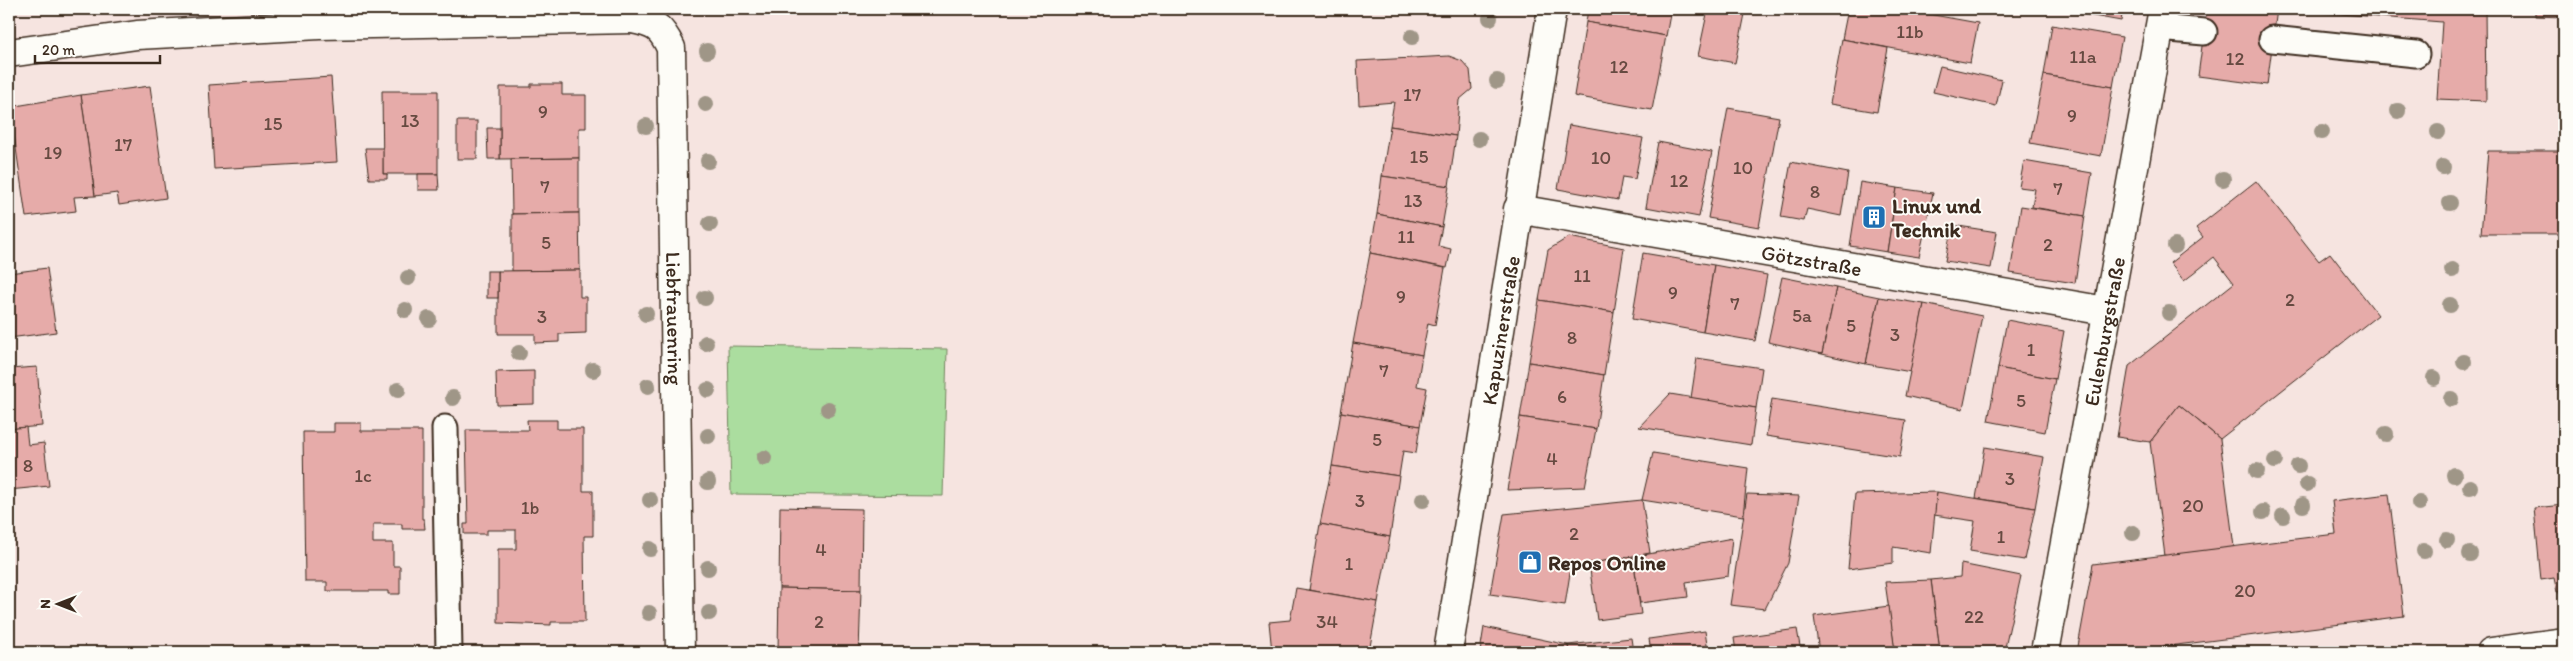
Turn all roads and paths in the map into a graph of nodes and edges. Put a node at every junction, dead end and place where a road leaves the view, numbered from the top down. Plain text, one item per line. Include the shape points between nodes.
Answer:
1 (1552, 9) edge
2 (633, 14) edge
3 (2161, 18) edge
4 (2204, 32) dead end
5 (2272, 40) dead end
6 (9, 52) edge
7 (2416, 54) dead end
8 (1518, 209) junction
9 (2106, 311) junction
10 (445, 428) dead end
11 (2564, 642) edge
12 (449, 652) edge
13 (680, 652) edge
14 (1448, 652) edge
15 (2044, 652) edge
16 (2491, 652) edge

1 - 8 street, Kapuzinerstraße
2 - 6 street, Liebfrauenring via 319,24 137,35
2 - 13 street, Liebfrauenring via 664,32 671,48
3 - 4 lane
3 - 9 street, Eulenburgstraße
5 - 7 lane
8 - 9 street, Götzstraße
8 - 14 street, Kapuzinerstraße
9 - 15 street, Eulenburgstraße
10 - 12 lane
11 - 16 street

